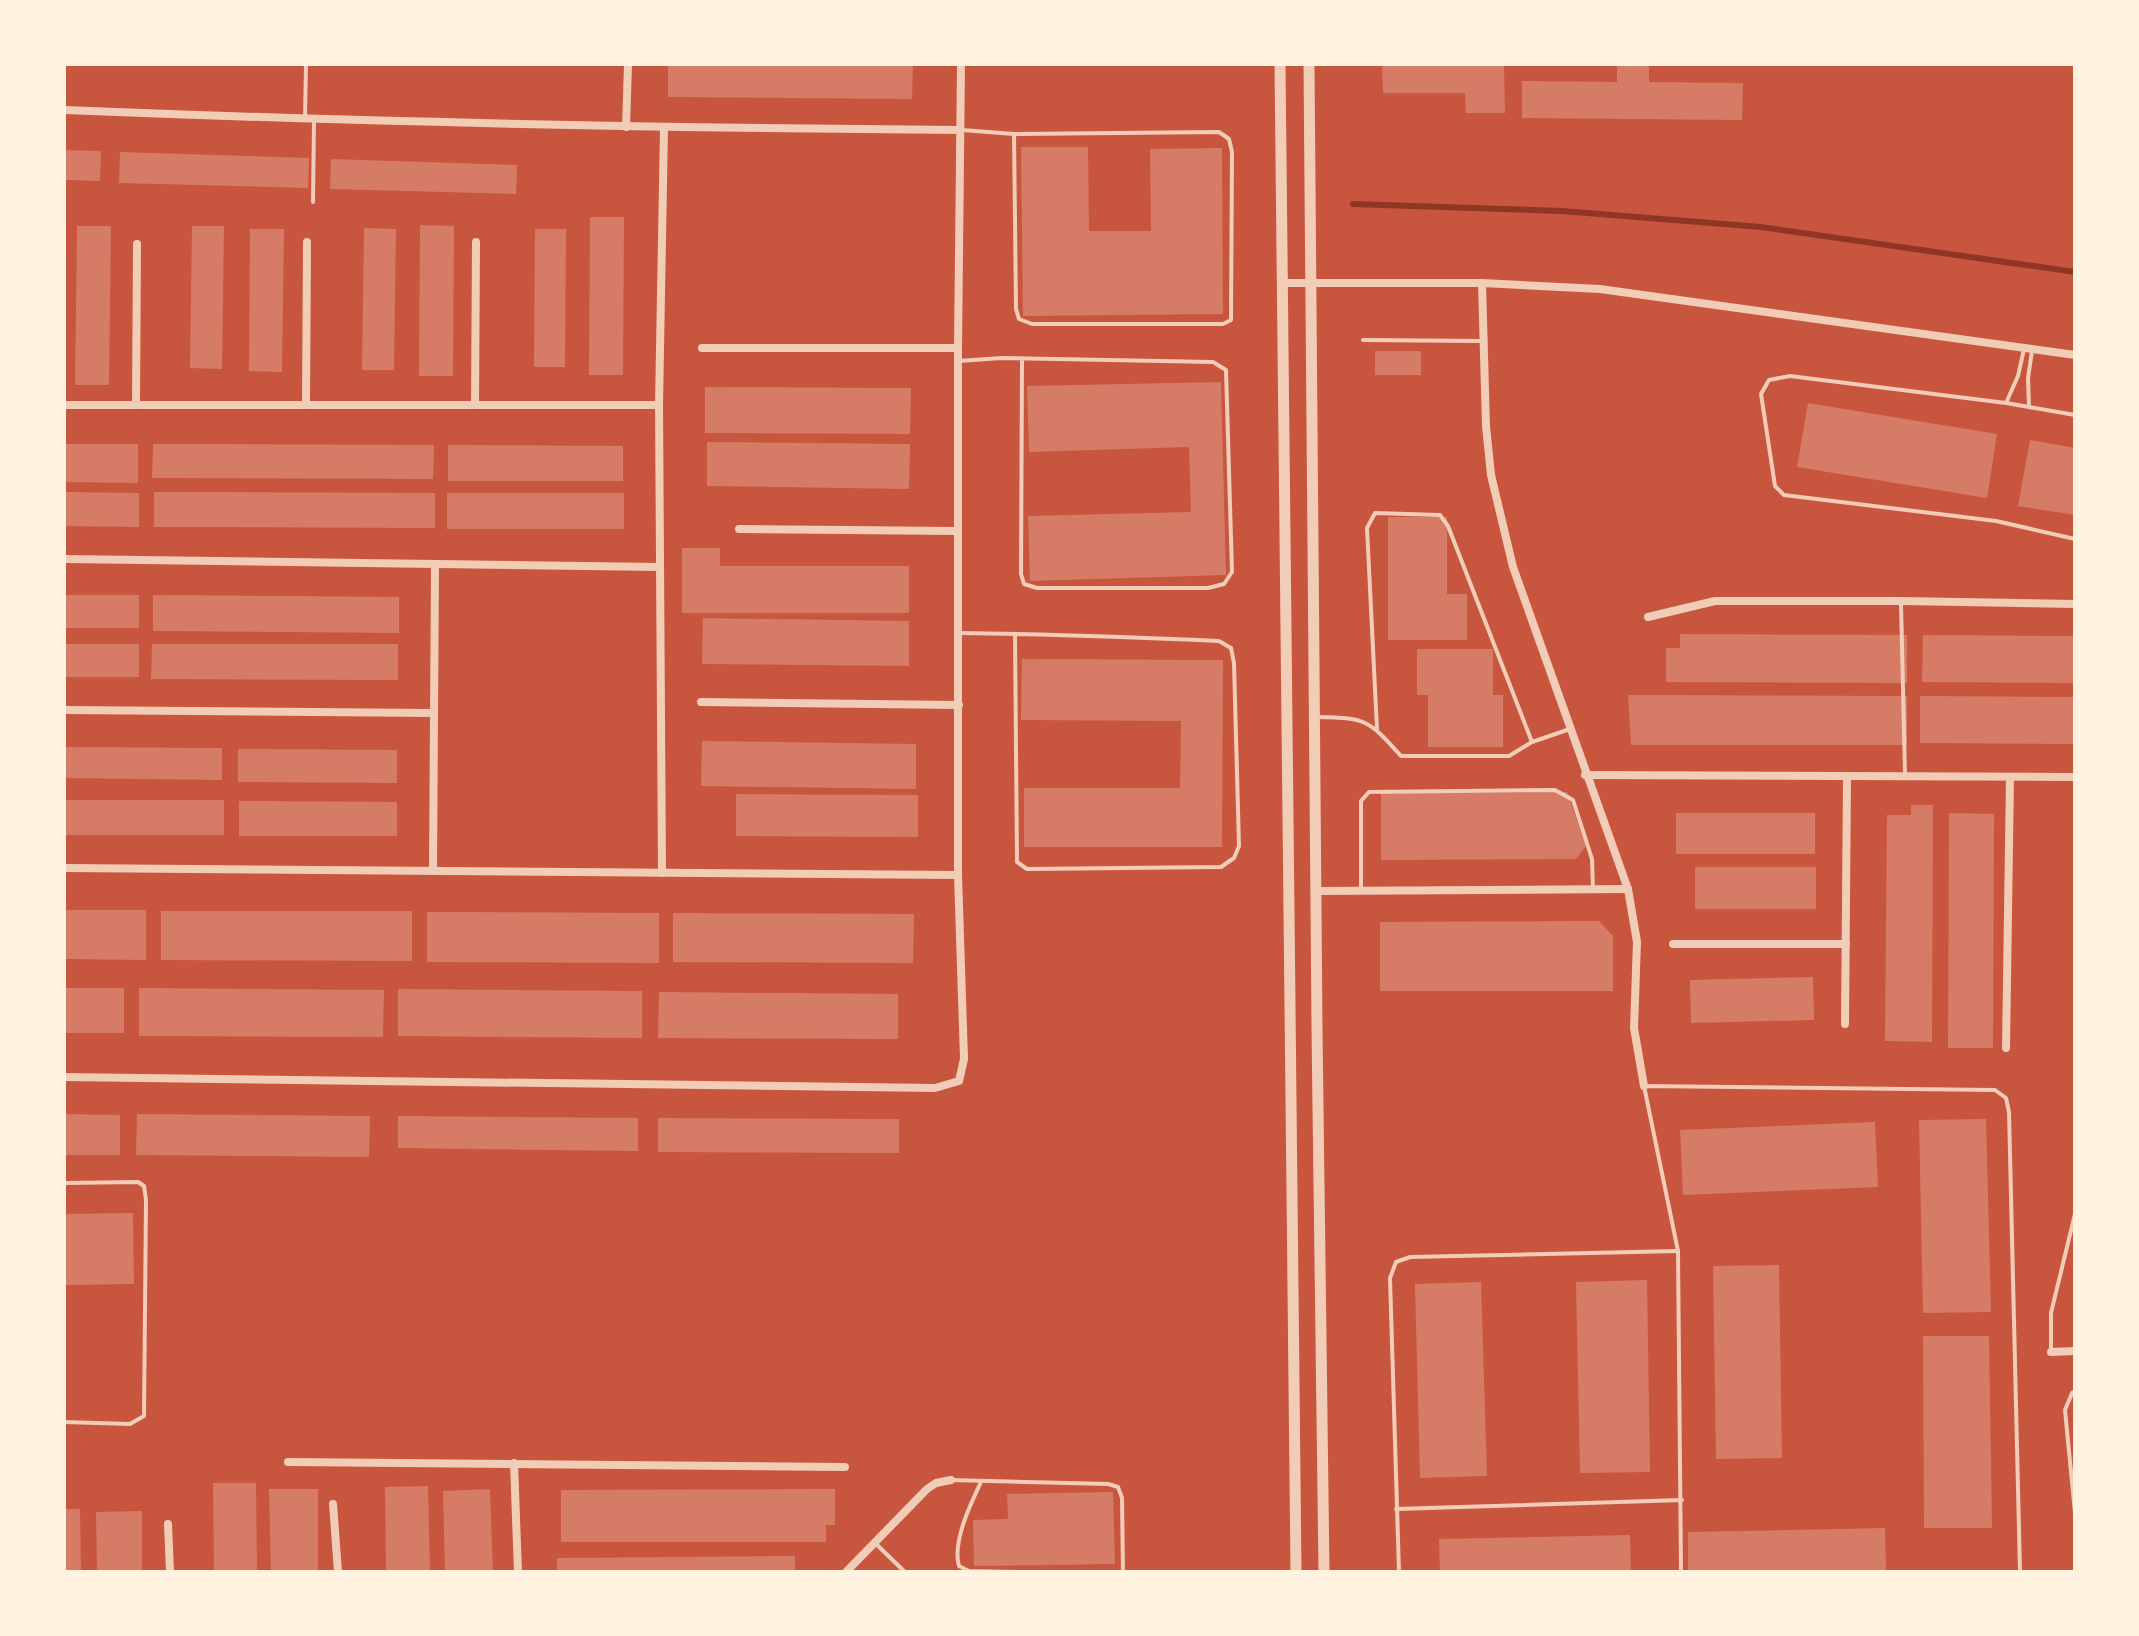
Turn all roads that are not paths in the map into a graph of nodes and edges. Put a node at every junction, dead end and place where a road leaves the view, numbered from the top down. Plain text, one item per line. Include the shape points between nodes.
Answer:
1 (306, 64) edge
2 (628, 64) edge
3 (961, 64) edge
4 (1280, 64) edge
5 (1309, 64) edge
6 (64, 110) edge
7 (309, 119) junction
8 (626, 127) junction
9 (664, 128) junction
10 (960, 130) junction
11 (1014, 134) junction
12 (313, 202) dead end
13 (307, 242) dead end
14 (476, 242) dead end
15 (137, 244) dead end
16 (1282, 283) junction
17 (1310, 283) junction
18 (1482, 283) junction
19 (1363, 340) dead end
20 (1484, 341) junction
21 (702, 348) dead end
22 (958, 348) junction
23 (2028, 348) junction
24 (2075, 355) edge
25 (1022, 359) junction
26 (959, 361) junction
27 (2006, 403) junction
28 (64, 405) edge
29 (136, 405) junction
30 (306, 405) junction
31 (475, 405) junction
32 (659, 405) junction
33 (2029, 407) junction
34 (2075, 415) edge
35 (739, 529) dead end
36 (957, 531) junction
37 (2075, 539) edge
38 (64, 559) edge
39 (435, 565) junction
40 (660, 567) junction
41 (1901, 601) junction
42 (2075, 604) edge
43 (1648, 617) dead end
44 (958, 633) junction
45 (1015, 634) junction
46 (701, 702) dead end
47 (959, 705) junction
48 (64, 710) edge
49 (434, 713) junction
50 (1314, 717) junction
51 (1377, 729) junction
52 (1570, 729) junction
53 (1532, 742) junction
54 (1585, 775) junction
55 (2010, 777) junction
56 (2075, 777) edge
57 (1847, 778) junction
58 (1905, 778) junction
59 (64, 868) edge
60 (433, 871) junction
61 (662, 873) junction
62 (958, 875) junction
63 (1628, 889) junction
64 (1593, 890) junction
65 (1315, 891) junction
66 (1361, 891) junction
67 (1673, 944) dead end
68 (1846, 944) junction
69 (1845, 1024) dead end
70 (2006, 1048) dead end
71 (64, 1077) edge
72 (1644, 1086) junction
73 (64, 1183) edge
74 (2075, 1214) edge
75 (1678, 1251) junction
76 (2075, 1351) edge
77 (2051, 1352) joint
78 (2075, 1391) edge
79 (64, 1422) edge
80 (288, 1462) dead end
81 (514, 1463) junction
82 (845, 1467) dead end
83 (951, 1480) joint
84 (981, 1482) junction
85 (1682, 1500) junction
86 (333, 1504) dead end
87 (1396, 1509) junction
88 (2075, 1513) edge
89 (168, 1524) dead end
90 (875, 1543) junction
91 (170, 1572) edge
92 (338, 1572) edge
93 (518, 1572) edge
94 (846, 1572) edge
95 (905, 1572) edge
96 (1019, 1572) edge
97 (1123, 1572) edge
98 (1296, 1572) edge
99 (1324, 1572) edge
100 (1399, 1572) edge
101 (1681, 1572) edge
102 (2020, 1572) edge

1 - 7 lane
2 - 8 street
3 - 10 street
4 - 16 street
5 - 17 street
6 - 7 street
7 - 8 street
7 - 12 lane
8 - 9 street
9 - 10 street
9 - 32 street
10 - 11 lane
10 - 22 street
11 - 11 lane via 1219,132 1229,139 1231,320 1032,324 1019,319
13 - 30 street
14 - 31 street
15 - 29 street
16 - 17 street
16 - 98 street
17 - 18 street
17 - 50 street
18 - 20 street
18 - 23 street via 1600,289
19 - 20 lane
20 - 52 street via 1491,475 1513,567
21 - 22 street
22 - 26 street
23 - 24 street
23 - 27 lane
23 - 33 lane
25 - 25 lane via 1213,362 1226,370 1232,572 1224,584 1024,584
25 - 26 lane
26 - 36 street
27 - 33 lane
27 - 37 lane via 1790,376 1769,380 1761,394 1775,486 1784,495 1996,521
28 - 29 street
29 - 30 street
30 - 31 street
31 - 32 street
32 - 40 street
33 - 34 lane
35 - 36 street
36 - 44 street
38 - 39 street
39 - 40 street
39 - 49 street
40 - 61 street
41 - 42 street
41 - 43 street via 1715,601
41 - 58 lane
44 - 45 lane
44 - 47 street
45 - 45 lane via 1219,641 1231,648 1239,846 1234,858 1221,867 1027,869 1017,862
46 - 47 street
47 - 62 street
48 - 49 street
49 - 60 street
50 - 51 lane via 1355,718
50 - 65 street
51 - 53 lane via 1401,756 1509,756
51 - 53 lane via 1367,528 1375,513 1440,515
52 - 53 lane
52 - 54 street
54 - 57 street
54 - 63 street
55 - 56 street
55 - 58 street
55 - 70 street
57 - 58 street
57 - 68 street
59 - 60 street
60 - 61 street
61 - 62 street
62 - 71 street via 964,1059 959,1081 935,1088
63 - 64 street
63 - 72 street via 1637,942 1634,1028
64 - 66 street
64 - 66 lane via 1592,859 1573,800 1555,790 1369,792 1361,801
65 - 66 street
65 - 99 street
67 - 68 street
68 - 69 street
72 - 75 lane
72 - 102 lane via 1995,1090 2006,1098
73 - 79 lane via 138,1182 146,1200 144,1416 130,1424
74 - 77 lane via 2051,1313
75 - 85 lane
75 - 87 lane via 1410,1257 1396,1262 1390,1278
76 - 77 street
78 - 88 lane via 2065,1410
80 - 81 street
81 - 82 street
81 - 93 street
83 - 84 lane
83 - 90 street via 927,1489
84 - 96 lane via 968,1510 957,1553 959,1566
84 - 97 lane via 1118,1487
85 - 87 lane
85 - 101 lane
86 - 92 street
87 - 100 lane
89 - 91 street
90 - 94 street
90 - 95 lane

